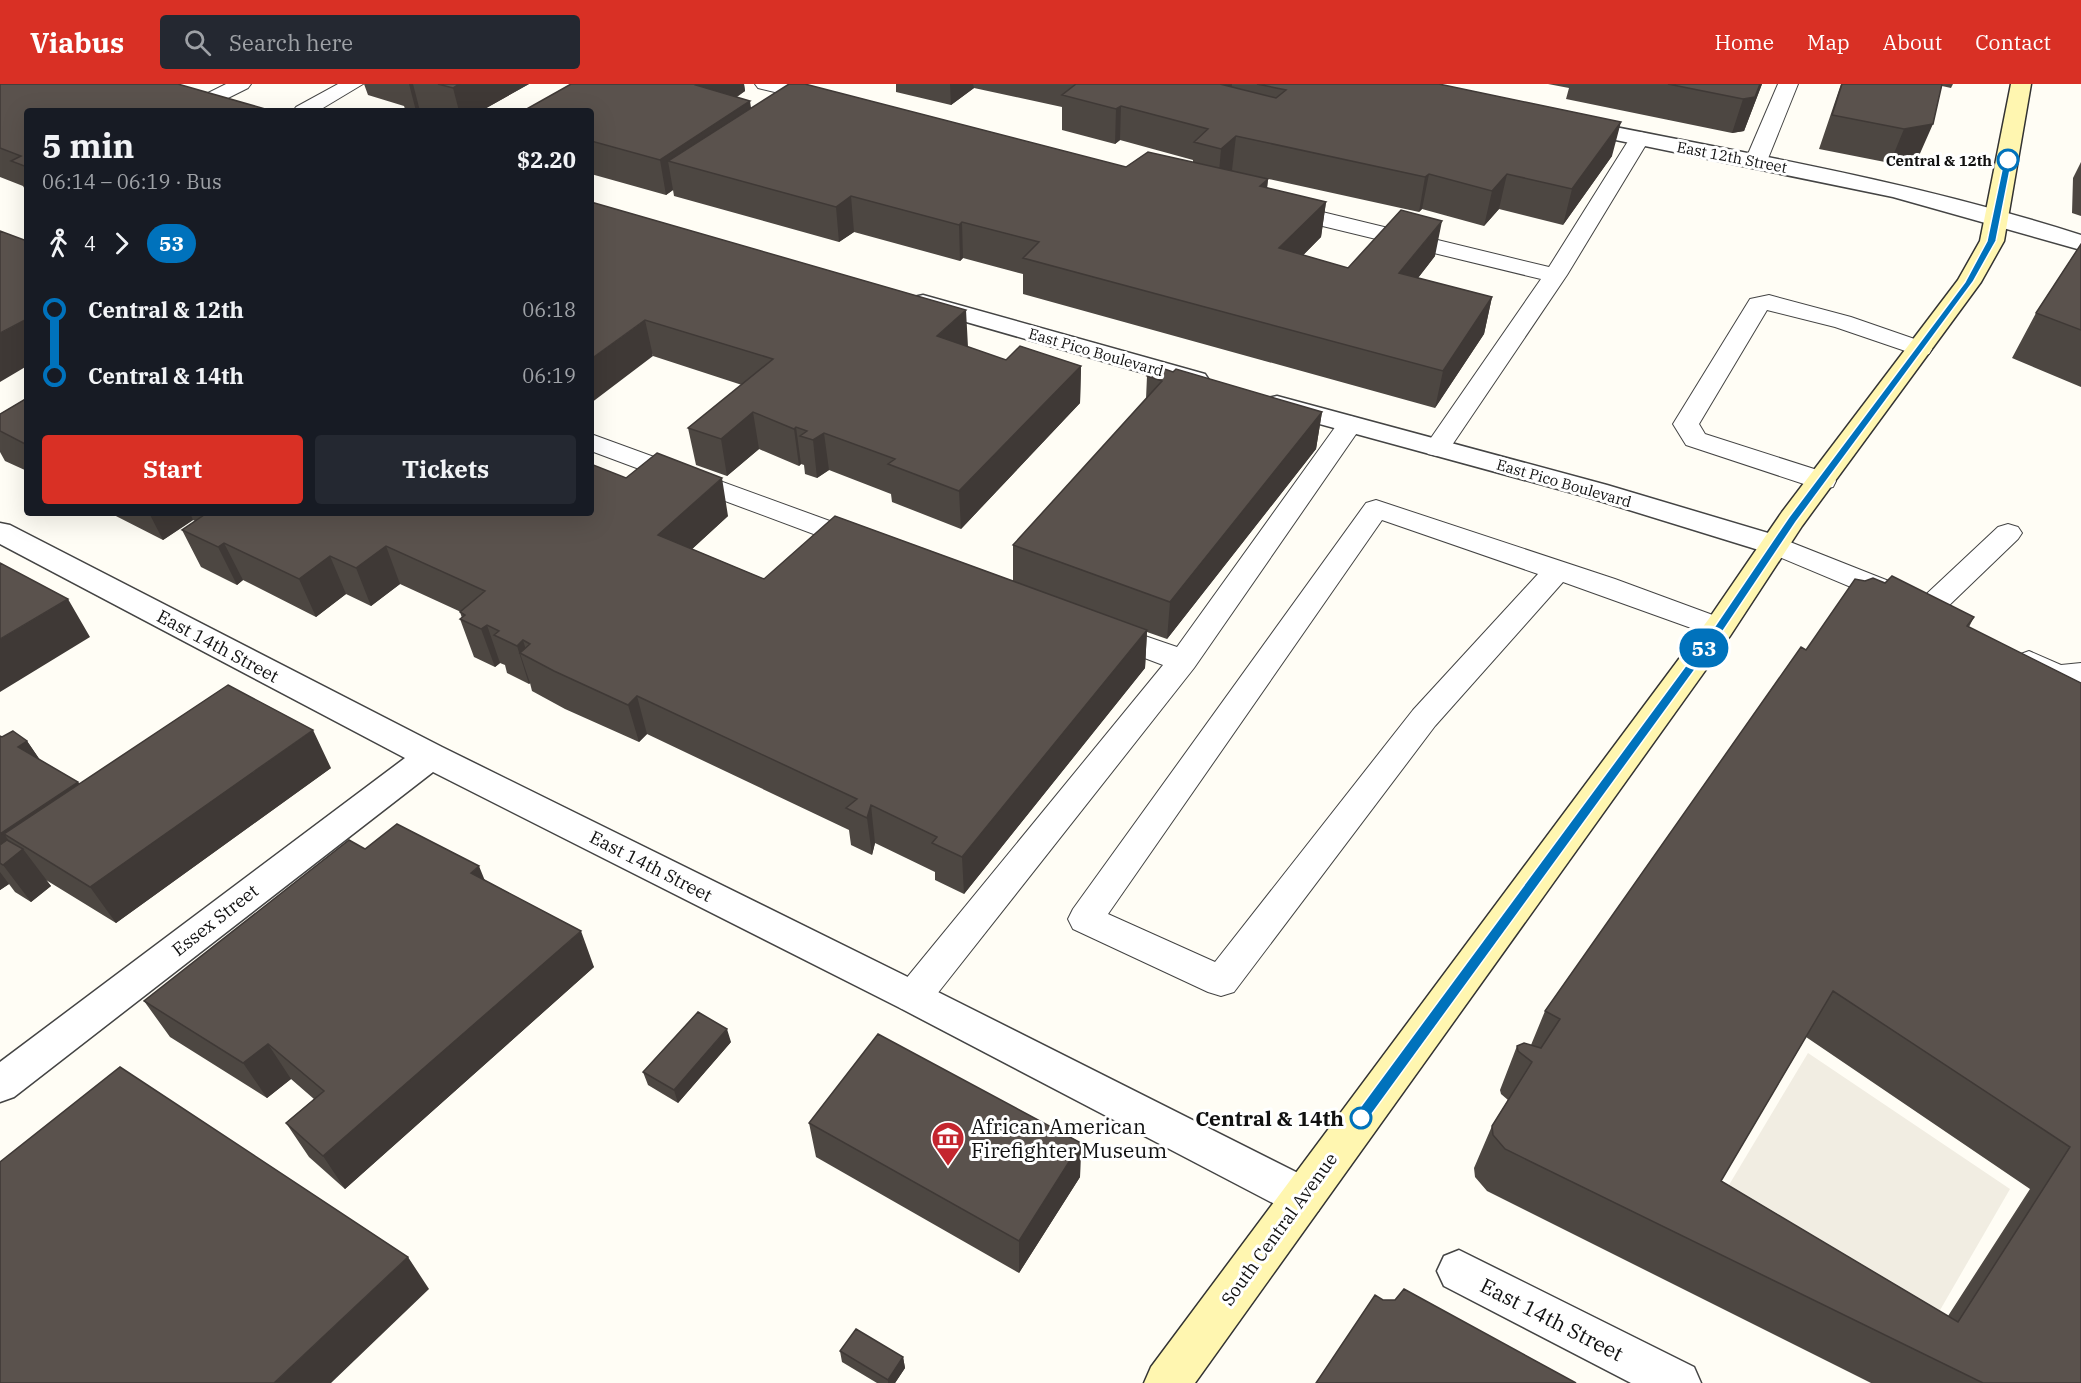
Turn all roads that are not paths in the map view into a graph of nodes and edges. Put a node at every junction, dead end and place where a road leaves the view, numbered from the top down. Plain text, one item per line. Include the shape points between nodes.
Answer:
1 (241, 84) edge
2 (353, 84) edge
3 (765, 84) edge
4 (1788, 84) edge
5 (2021, 84) edge
6 (187, 93) edge
7 (208, 100) junction
8 (846, 104) edge
9 (239, 108) edge
10 (309, 108) edge
11 (1560, 122) edge
12 (1640, 138) junction
13 (1756, 161) junction
14 (1264, 205) edge
15 (1998, 216) junction
16 (2081, 243) edge
17 (1555, 275) junction
18 (901, 296) edge
19 (1920, 349) junction
20 (1223, 388) edge
21 (1258, 398) edge
22 (1350, 424) junction
23 (594, 443) edge
24 (1437, 448) junction
25 (1823, 482) junction
26 (0, 532) edge
27 (2008, 532) dead end
28 (1775, 545) junction
29 (881, 550) edge
30 (1557, 571) junction
31 (1082, 624) edge
32 (1719, 628) junction
33 (2010, 652) edge
34 (1183, 661) junction
35 (2081, 674) edge
36 (430, 756) junction
37 (913, 997) junction
38 (0, 1085) edge
39 (1303, 1197) junction
40 (1459, 1271) dead end
41 (1167, 1383) edge
42 (1678, 1383) edge

1 - 7 lane
2 - 10 lane
3 - 8 lane
4 - 13 lane
5 - 15 main road, South Central Avenue
6 - 7 street
7 - 9 street
11 - 12 street, East 12th Street
12 - 13 street, East 12th Street
12 - 17 lane
13 - 15 street, East 12th Street
14 - 17 lane
15 - 16 street, East 12th Street
15 - 19 main road, South Central Avenue via 1992,241 1969,282
17 - 24 lane
18 - 20 street, East Pico Boulevard
19 - 25 main road, South Central Avenue
19 - 25 lane via 1832,319 1769,302 1758,304 1686,424 1695,439
21 - 22 street, East Pico Boulevard
22 - 24 street, East Pico Boulevard
22 - 34 lane
23 - 29 lane
24 - 28 street, East Pico Boulevard
25 - 28 main road, South Central Avenue
26 - 36 street, East 14th Street
27 - 28 lane via 1939,613
28 - 32 main road, South Central Avenue
30 - 30 lane via 1424,718 1221,981 1085,919 1376,509
30 - 32 lane
31 - 34 lane
32 - 39 main road, South Central Avenue
33 - 35 lane via 2051,674 2071,678
34 - 37 lane
36 - 37 street, East 14th Street
36 - 38 street, Essex Street
37 - 39 street, East 14th Street
39 - 41 main road, South Central Avenue
40 - 42 street, East 14th Street

